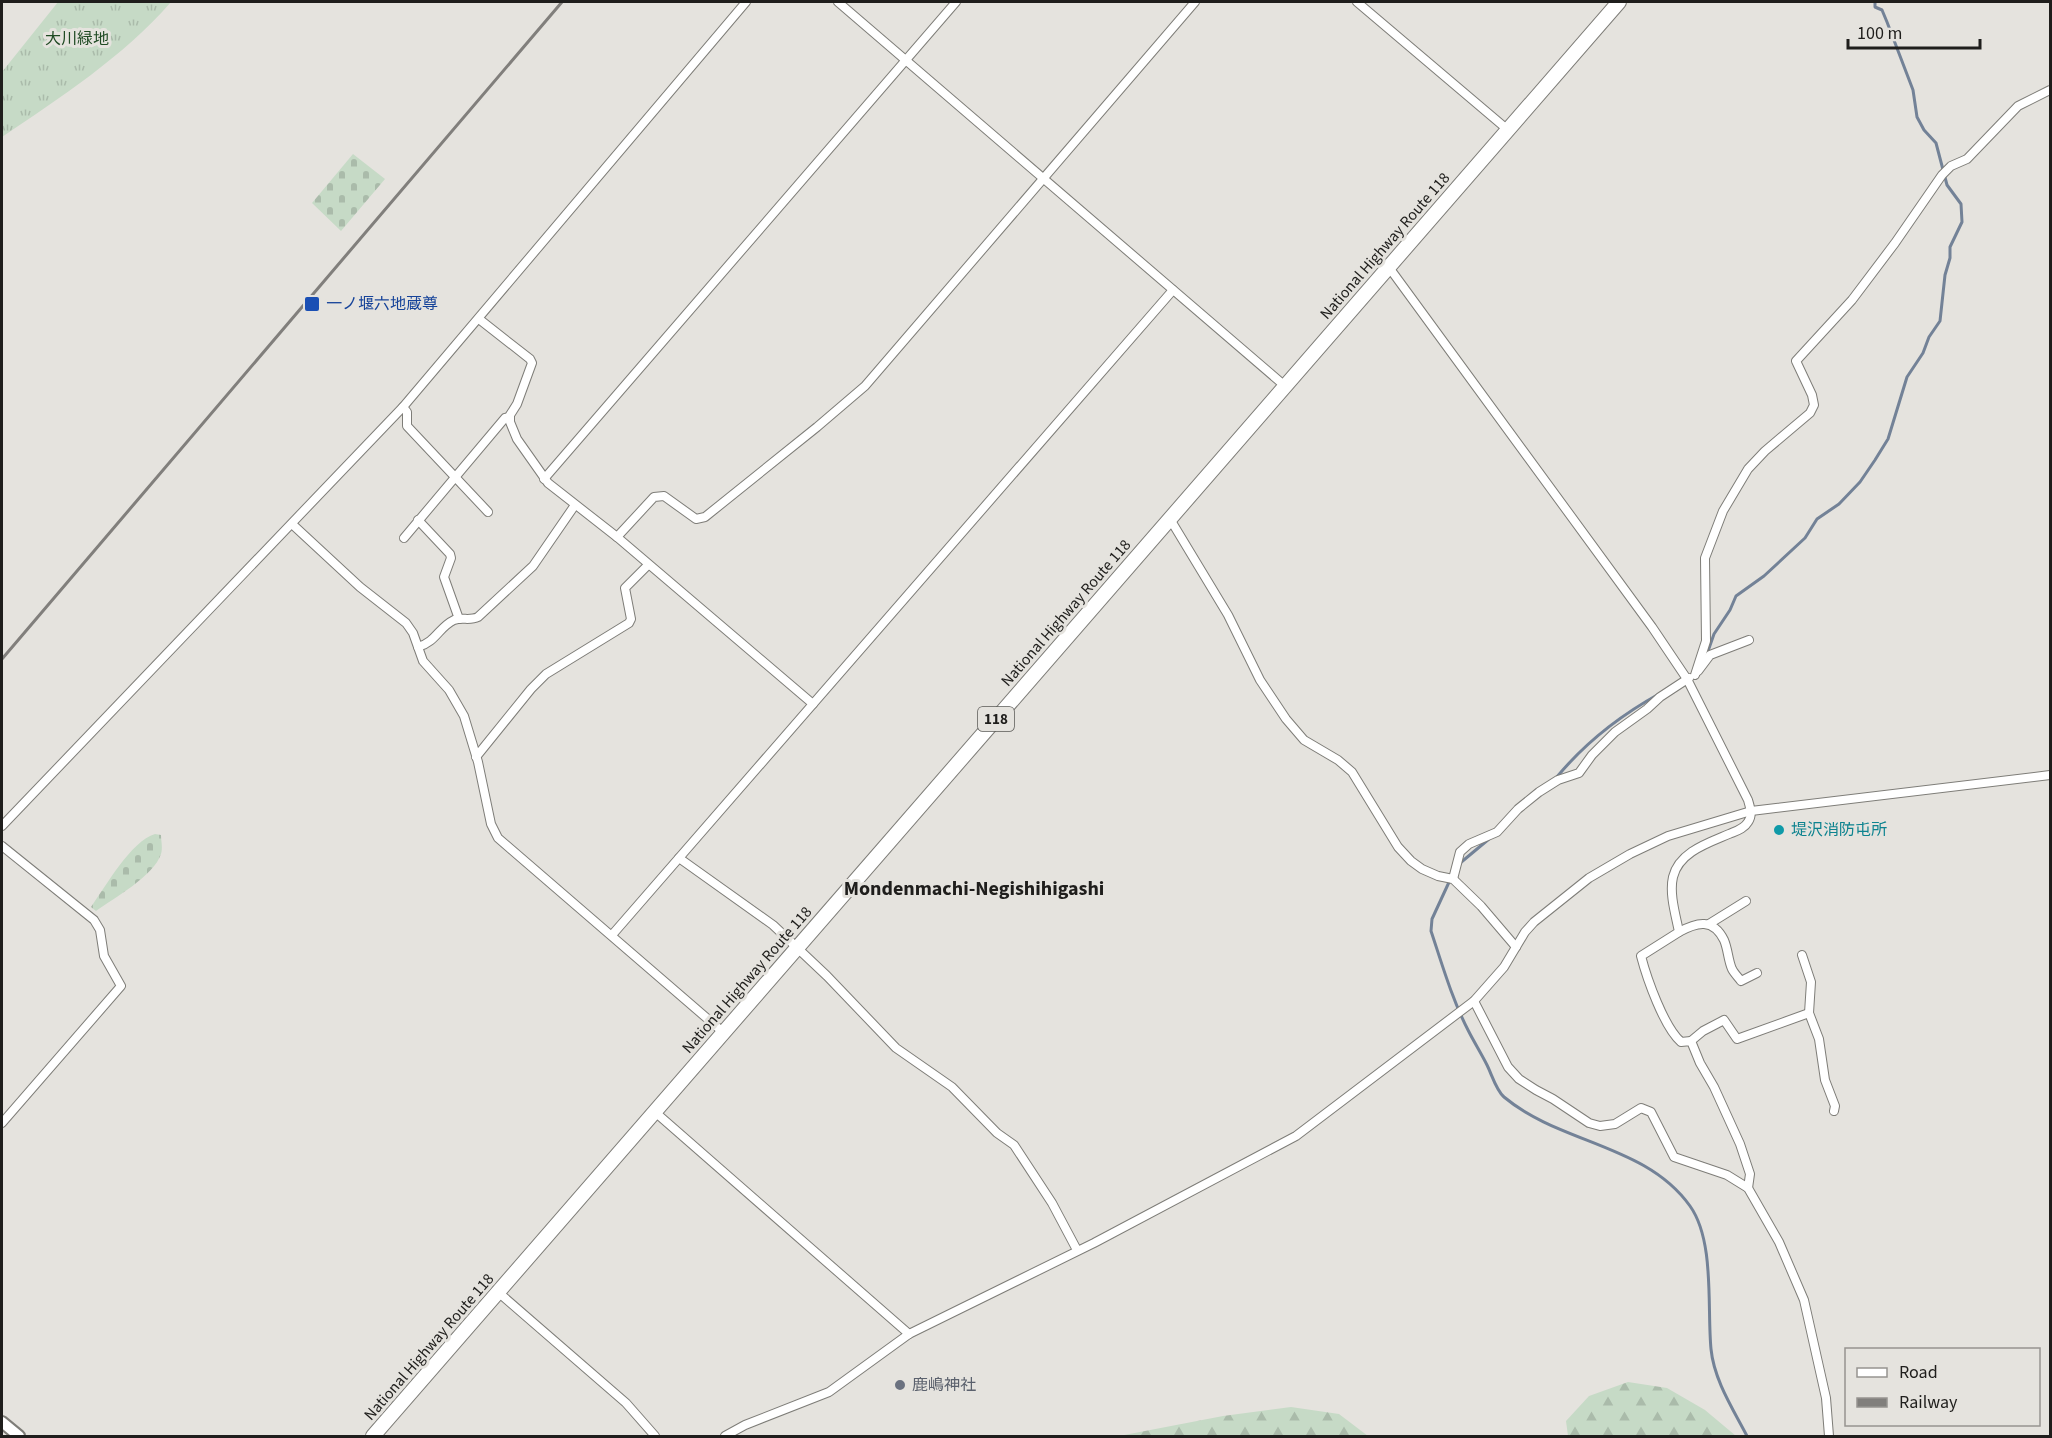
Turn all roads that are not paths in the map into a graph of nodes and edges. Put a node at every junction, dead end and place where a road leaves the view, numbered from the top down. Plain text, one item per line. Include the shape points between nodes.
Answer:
1 (746, 2) edge
2 (838, 2) edge
3 (956, 2) edge
4 (1195, 2) edge
5 (1357, 2) edge
6 (1619, 2) edge
7 (906, 61) junction
8 (2050, 90) edge
9 (1508, 130) junction
10 (1044, 178) junction
11 (1388, 266) junction
12 (1173, 290) junction
13 (479, 319) junction
14 (1284, 386) junction
15 (403, 407) junction
16 (510, 417) junction
17 (455, 477) junction
18 (544, 479) junction
19 (575, 505) junction
20 (488, 512) dead end
21 (1170, 519) junction
22 (418, 520) junction
23 (292, 524) junction
24 (617, 537) junction
25 (404, 538) dead end
26 (648, 565) junction
27 (459, 619) junction
28 (1749, 640) dead end
29 (418, 647) junction
30 (1695, 675) junction
31 (1687, 679) junction
32 (813, 704) junction
33 (476, 757) junction
34 (2050, 775) edge
35 (1751, 811) junction
36 (2, 826) edge
37 (2, 846) edge
38 (679, 858) junction
39 (1453, 879) junction
40 (1746, 901) dead end
41 (1709, 924) junction
42 (1679, 932) junction
43 (612, 935) junction
44 (1516, 947) junction
45 (797, 948) junction
46 (1802, 955) dead end
47 (1757, 974) dead end
48 (1474, 1001) junction
49 (1809, 1013) junction
50 (724, 1033) junction
51 (1691, 1041) junction
52 (1834, 1111) dead end
53 (655, 1112) junction
54 (2, 1123) edge
55 (1748, 1188) junction
56 (1077, 1250) junction
57 (498, 1292) junction
58 (909, 1334) junction
59 (2, 1422) edge
60 (19, 1437) edge
61 (373, 1437) edge
62 (655, 1437) edge
63 (725, 1437) edge
64 (1829, 1437) edge

1 - 13 street
2 - 7 street
3 - 7 street
4 - 10 street
5 - 9 street
6 - 9 highway, National Highway Route 118 / 118
7 - 10 street
7 - 18 street
8 - 30 street via 2019,106 1967,159 1942,175 1852,300 1796,361 1814,405 1748,469 1723,511 1705,558 1706,641
9 - 11 highway, National Highway Route 118 / 118
10 - 12 street
10 - 24 street via 865,386 817,427 705,517 696,519 664,496 654,497
11 - 14 highway, National Highway Route 118 / 118
11 - 31 street
12 - 14 street
12 - 32 street
13 - 15 street
13 - 16 street via 532,363
14 - 21 highway, National Highway Route 118 / 118
15 - 17 street via 407,426
15 - 23 street
16 - 17 street via 505,418
16 - 18 street via 517,439
17 - 20 street
17 - 22 street
18 - 19 street
19 - 24 street
19 - 27 street via 521,578 478,617
21 - 39 street via 1286,719 1304,740 1352,772 1398,847 1411,861 1438,876
21 - 45 highway, National Highway Route 118 / 118
22 - 25 street
22 - 27 street via 450,554 444,577
23 - 29 street via 406,623
23 - 36 street
24 - 26 street
26 - 32 street
26 - 33 street via 625,588 629,623 546,675
27 - 29 street via 448,624 428,644
28 - 30 street via 1710,655
29 - 33 street via 423,661 458,702
30 - 31 street
31 - 35 street
31 - 39 street via 1615,732 1579,773 1539,792 1497,831 1469,844 1460,852
32 - 38 street
33 - 43 street via 491,824 498,838
34 - 35 street
35 - 42 street via 1750,821 1742,828 1694,849 1679,863 1672,886
35 - 44 street via 1668,836 1589,878 1534,922
37 - 54 street via 94,920 100,930 104,956 121,986
38 - 43 street
38 - 45 street via 773,925
39 - 44 street
40 - 41 street
41 - 42 street via 1692,925
41 - 47 street via 1724,939 1732,969 1741,981
42 - 51 street via 1641,957 1673,1034 1681,1042
43 - 50 street
44 - 48 street
45 - 50 highway, National Highway Route 118 / 118
45 - 56 street via 896,1047 952,1087 1014,1145
46 - 49 street via 1811,982
48 - 55 street via 1508,1067 1519,1079 1600,1126 1615,1124 1641,1108 1646,1109 1674,1156 1727,1175
48 - 56 street via 1296,1136
49 - 51 street via 1737,1039 1724,1020
49 - 52 street via 1819,1039
50 - 53 highway, National Highway Route 118 / 118
51 - 55 street via 1740,1144 1750,1174
53 - 57 highway, National Highway Route 118 / 118
53 - 58 street
55 - 64 street via 1779,1242 1804,1300 1826,1398
56 - 58 street
57 - 61 highway, National Highway Route 118 / 118
57 - 62 street via 626,1403
58 - 63 street via 829,1392 745,1425
59 - 60 main road

